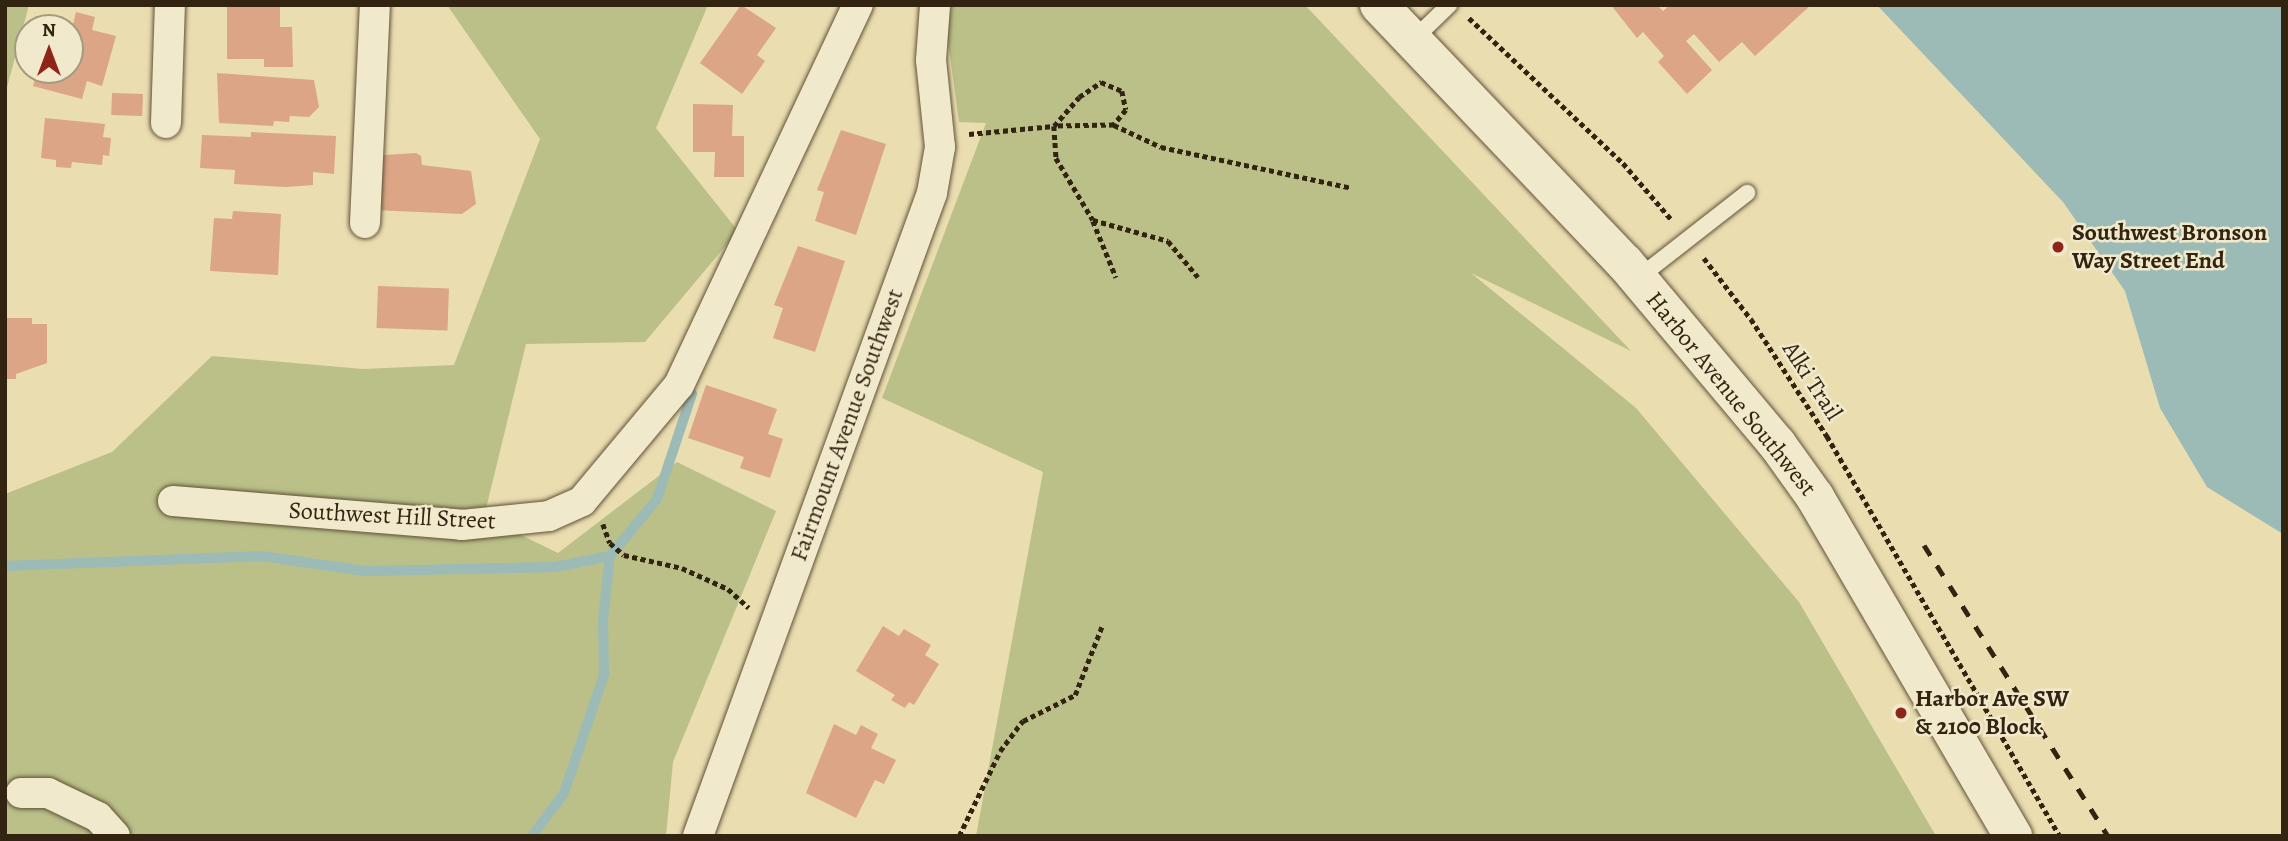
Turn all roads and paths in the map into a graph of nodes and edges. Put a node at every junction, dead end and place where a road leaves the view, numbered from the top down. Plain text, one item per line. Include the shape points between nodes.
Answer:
1 (170, 5) edge
2 (375, 5) edge
3 (858, 5) edge
4 (935, 5) edge
5 (1379, 5) edge
6 (1449, 5) edge
7 (1465, 15) dead end
8 (1412, 41) junction
9 (166, 124) dead end
10 (1114, 125) junction
11 (1054, 126) junction
12 (940, 137) junction
13 (1352, 188) dead end
14 (1747, 194) dead end
15 (1093, 220) junction
16 (365, 223) dead end
17 (1688, 240) junction
18 (1116, 277) dead end
19 (1198, 277) dead end
20 (1637, 279) junction
21 (173, 501) dead end
22 (610, 543) dead end
23 (1102, 626) dead end
24 (773, 629) junction
25 (21, 793) dead end
26 (115, 836) edge
27 (698, 836) edge
28 (959, 836) edge
29 (2013, 836) edge
30 (2060, 836) edge

1 - 9 street
2 - 16 street
3 - 21 street, Southwest Hill Street via 679,385 583,501 549,516 462,525
4 - 12 street, Fairmount Avenue Southwest via 931,61
5 - 8 main road, Harbor Avenue Southwest
6 - 8 lane
7 - 17 path, Alki Trail via 1623,163
8 - 20 main road, Harbor Avenue Southwest
10 - 11 path
10 - 11 path via 1126,110 1122,91 1101,82 1079,97
10 - 13 path via 1161,147
11 - 12 path
11 - 15 path via 1056,159
12 - 24 street, Fairmount Avenue Southwest via 932,193
14 - 17 lane
15 - 18 path
15 - 19 path via 1168,241
17 - 20 lane
17 - 30 path, Alki Trail via 1751,319 1827,436
20 - 29 main road, Harbor Avenue Southwest via 1777,444 1815,497
22 - 24 path via 624,555 682,568 728,589
23 - 28 path via 1075,695 1023,721 994,761
24 - 27 street, Fairmount Avenue Southwest
25 - 26 street via 48,793 98,817

